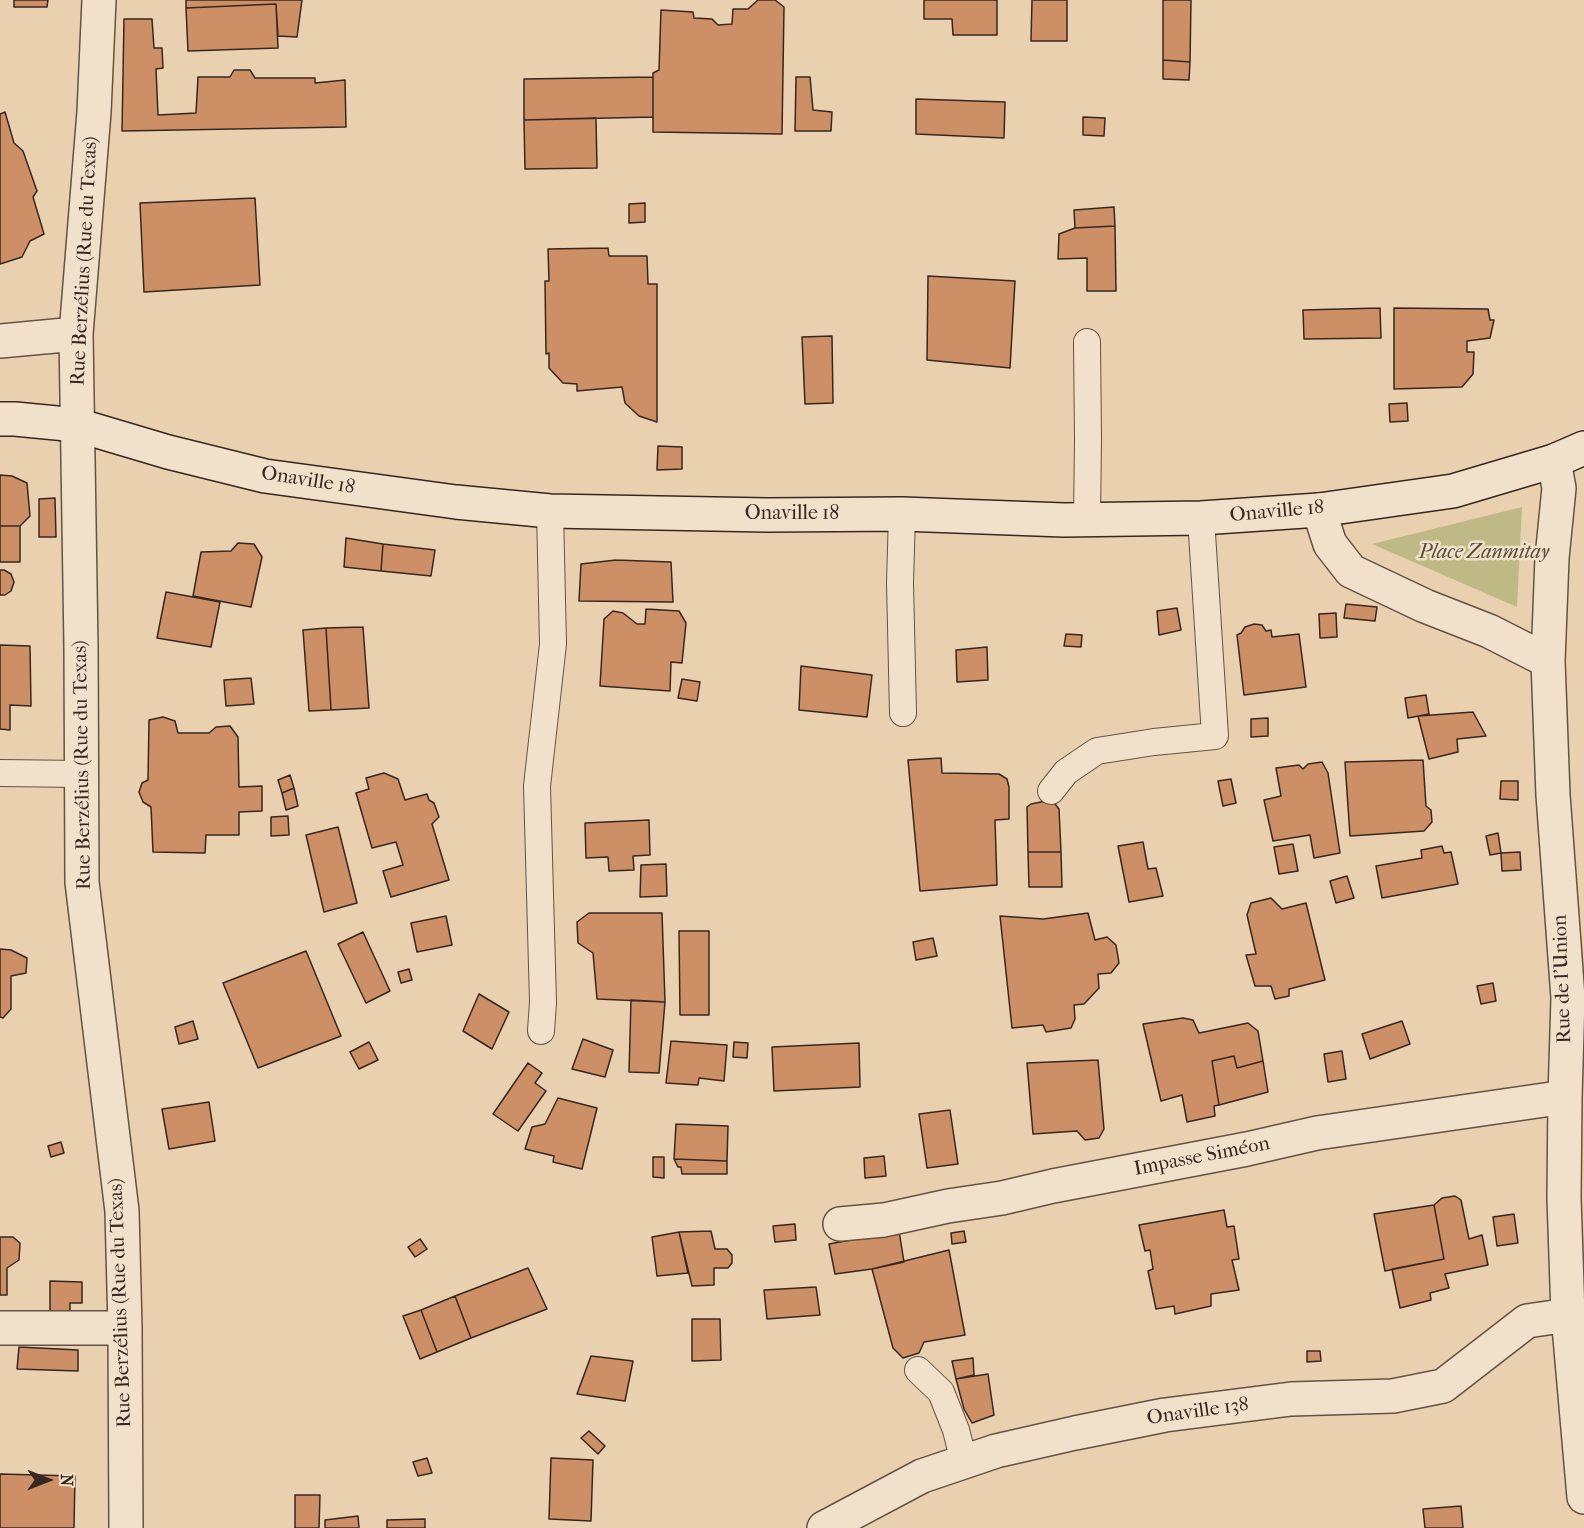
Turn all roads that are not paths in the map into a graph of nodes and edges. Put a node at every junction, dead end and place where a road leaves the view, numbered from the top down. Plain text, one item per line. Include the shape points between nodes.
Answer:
1 (99, 0) edge
2 (76, 334) junction
3 (0, 341) edge
4 (1087, 342) dead end
5 (0, 420) edge
6 (77, 425) junction
7 (1584, 447) edge
8 (1554, 461) junction
9 (1318, 510) junction
10 (550, 511) junction
11 (902, 514) junction
12 (1201, 519) junction
13 (1088, 520) junction
14 (1548, 661) junction
15 (903, 713) dead end
16 (0, 773) edge
17 (81, 774) junction
18 (1051, 790) dead end
19 (541, 1031) dead end
20 (1565, 1097) junction
21 (840, 1224) dead end
22 (1568, 1315) junction
23 (0, 1328) edge
24 (125, 1328) junction
25 (918, 1371) dead end
26 (964, 1462) junction
27 (1584, 1497) edge
28 (842, 1524) edge
29 (126, 1528) edge

1 - 2 street, Rue Berzélius (Rue du Texas)
2 - 3 street
2 - 6 street, Rue Berzélius (Rue du Texas)
4 - 13 lane
5 - 6 street, Onaville 18
6 - 10 street, Onaville 18 via 265,476
6 - 17 street, Rue Berzélius (Rue du Texas)
7 - 8 street, Onaville 18
8 - 9 street, Onaville 18 via 1453,491
8 - 14 street, Rue de l'Union via 1559,488
9 - 12 street, Onaville 18
9 - 14 street via 1330,544 1351,571 1425,606 1489,630
10 - 11 street, Onaville 18
10 - 19 lane via 553,644 537,786
11 - 13 street, Onaville 18
11 - 15 lane
12 - 13 street, Onaville 18
12 - 18 lane via 1215,736 1097,751 1066,772
14 - 20 street, Rue de l'Union via 1568,998
16 - 17 lane
17 - 24 street, Rue Berzélius (Rue du Texas) via 82,882 122,1211
20 - 21 street, Impasse Siméon via 1317,1133 884,1220
20 - 22 street, Rue de l'Union
22 - 26 street, Onaville 138 via 1527,1321 1443,1386 1393,1396 1291,1400 1165,1415 996,1451
22 - 27 street, Rue de l'Union
23 - 24 street
24 - 29 street, Rue Berzélius (Rue du Texas)
25 - 26 lane via 941,1392
26 - 28 street, Onaville 138 via 922,1476

